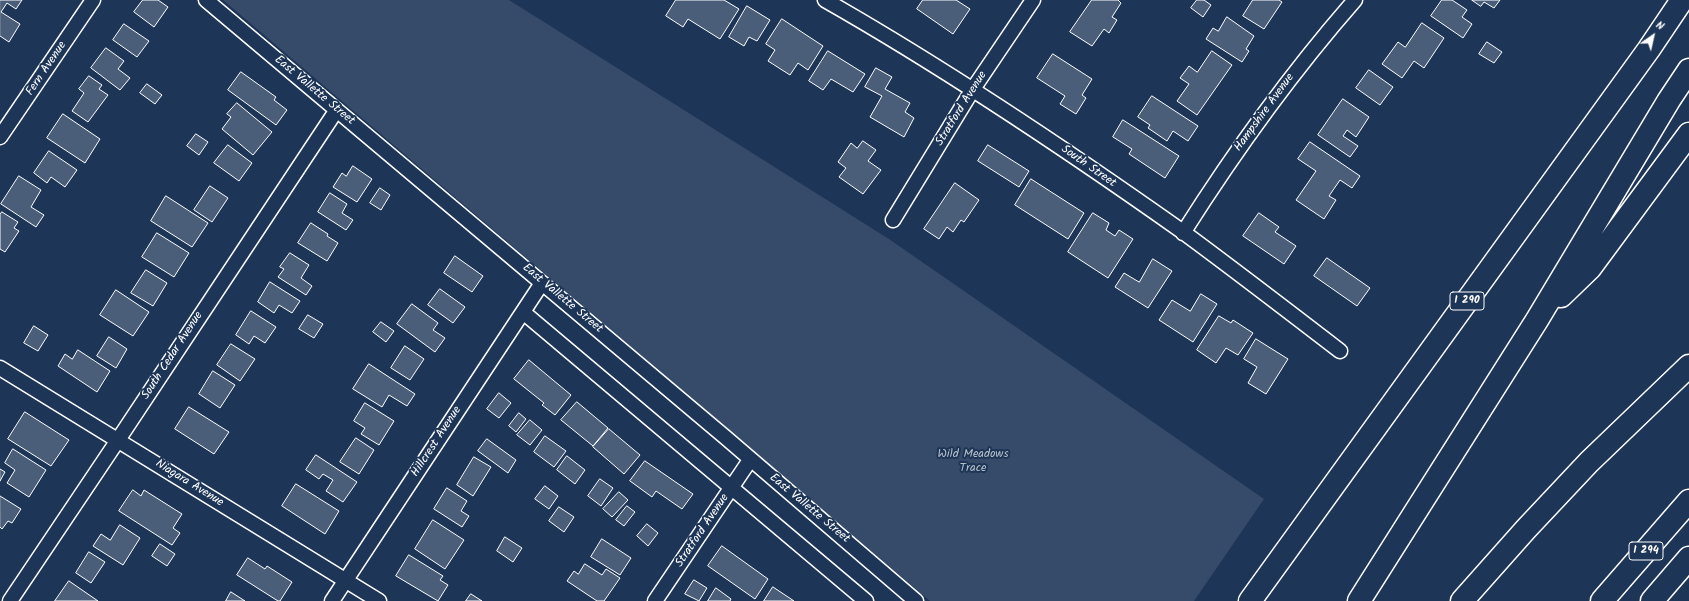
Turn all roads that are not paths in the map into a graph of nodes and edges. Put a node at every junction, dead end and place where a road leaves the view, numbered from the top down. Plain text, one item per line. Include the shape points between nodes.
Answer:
1 (93, 0) edge
2 (206, 0) edge
3 (825, 0) edge
4 (1033, 0) edge
5 (1355, 0) edge
6 (1682, 0) edge
7 (1689, 70) edge
8 (973, 89) junction
9 (336, 111) junction
10 (1689, 134) edge
11 (0, 137) edge
12 (892, 220) dead end
13 (1183, 233) junction
14 (542, 283) junction
15 (523, 312) junction
16 (1537, 320) junction
17 (1340, 351) dead end
18 (1689, 366) edge
19 (0, 368) edge
20 (118, 440) junction
21 (750, 460) junction
22 (731, 488) junction
23 (1689, 501) edge
24 (1689, 558) edge
25 (346, 581) junction
26 (10, 601) edge
27 (332, 601) edge
28 (379, 601) edge
29 (655, 601) edge
30 (866, 601) edge
31 (916, 601) edge
32 (1250, 601) edge
33 (1359, 601) edge
34 (1462, 601) edge
35 (1602, 601) edge
36 (1652, 601) edge

1 - 11 street, Fern Avenue
2 - 9 street, East Vallette Street
3 - 8 street, South Street
4 - 8 street, Stratford Avenue
5 - 13 street, Hampshire Avenue via 1278,93 1225,167
6 - 32 highway, I 290
7 - 16 highway
8 - 12 street, Stratford Avenue
8 - 13 street, South Street
9 - 14 street, East Vallette Street
9 - 20 street, South Cedar Avenue
10 - 16 highway via 1590,268
13 - 17 street, South Street
14 - 15 street, Hillcrest Avenue
14 - 21 street, East Vallette Street
15 - 22 street
15 - 25 street, Hillcrest Avenue
16 - 33 highway
18 - 34 highway via 1589,462
19 - 20 street, Niagara Avenue
20 - 25 street, Niagara Avenue
20 - 26 street, South Cedar Avenue
21 - 22 street, Stratford Avenue
21 - 31 street, East Vallette Street
22 - 29 street, Stratford Avenue
22 - 30 street
23 - 35 highway, I 294
24 - 36 highway
25 - 27 street, Hillcrest Avenue
25 - 28 street, Niagara Avenue

